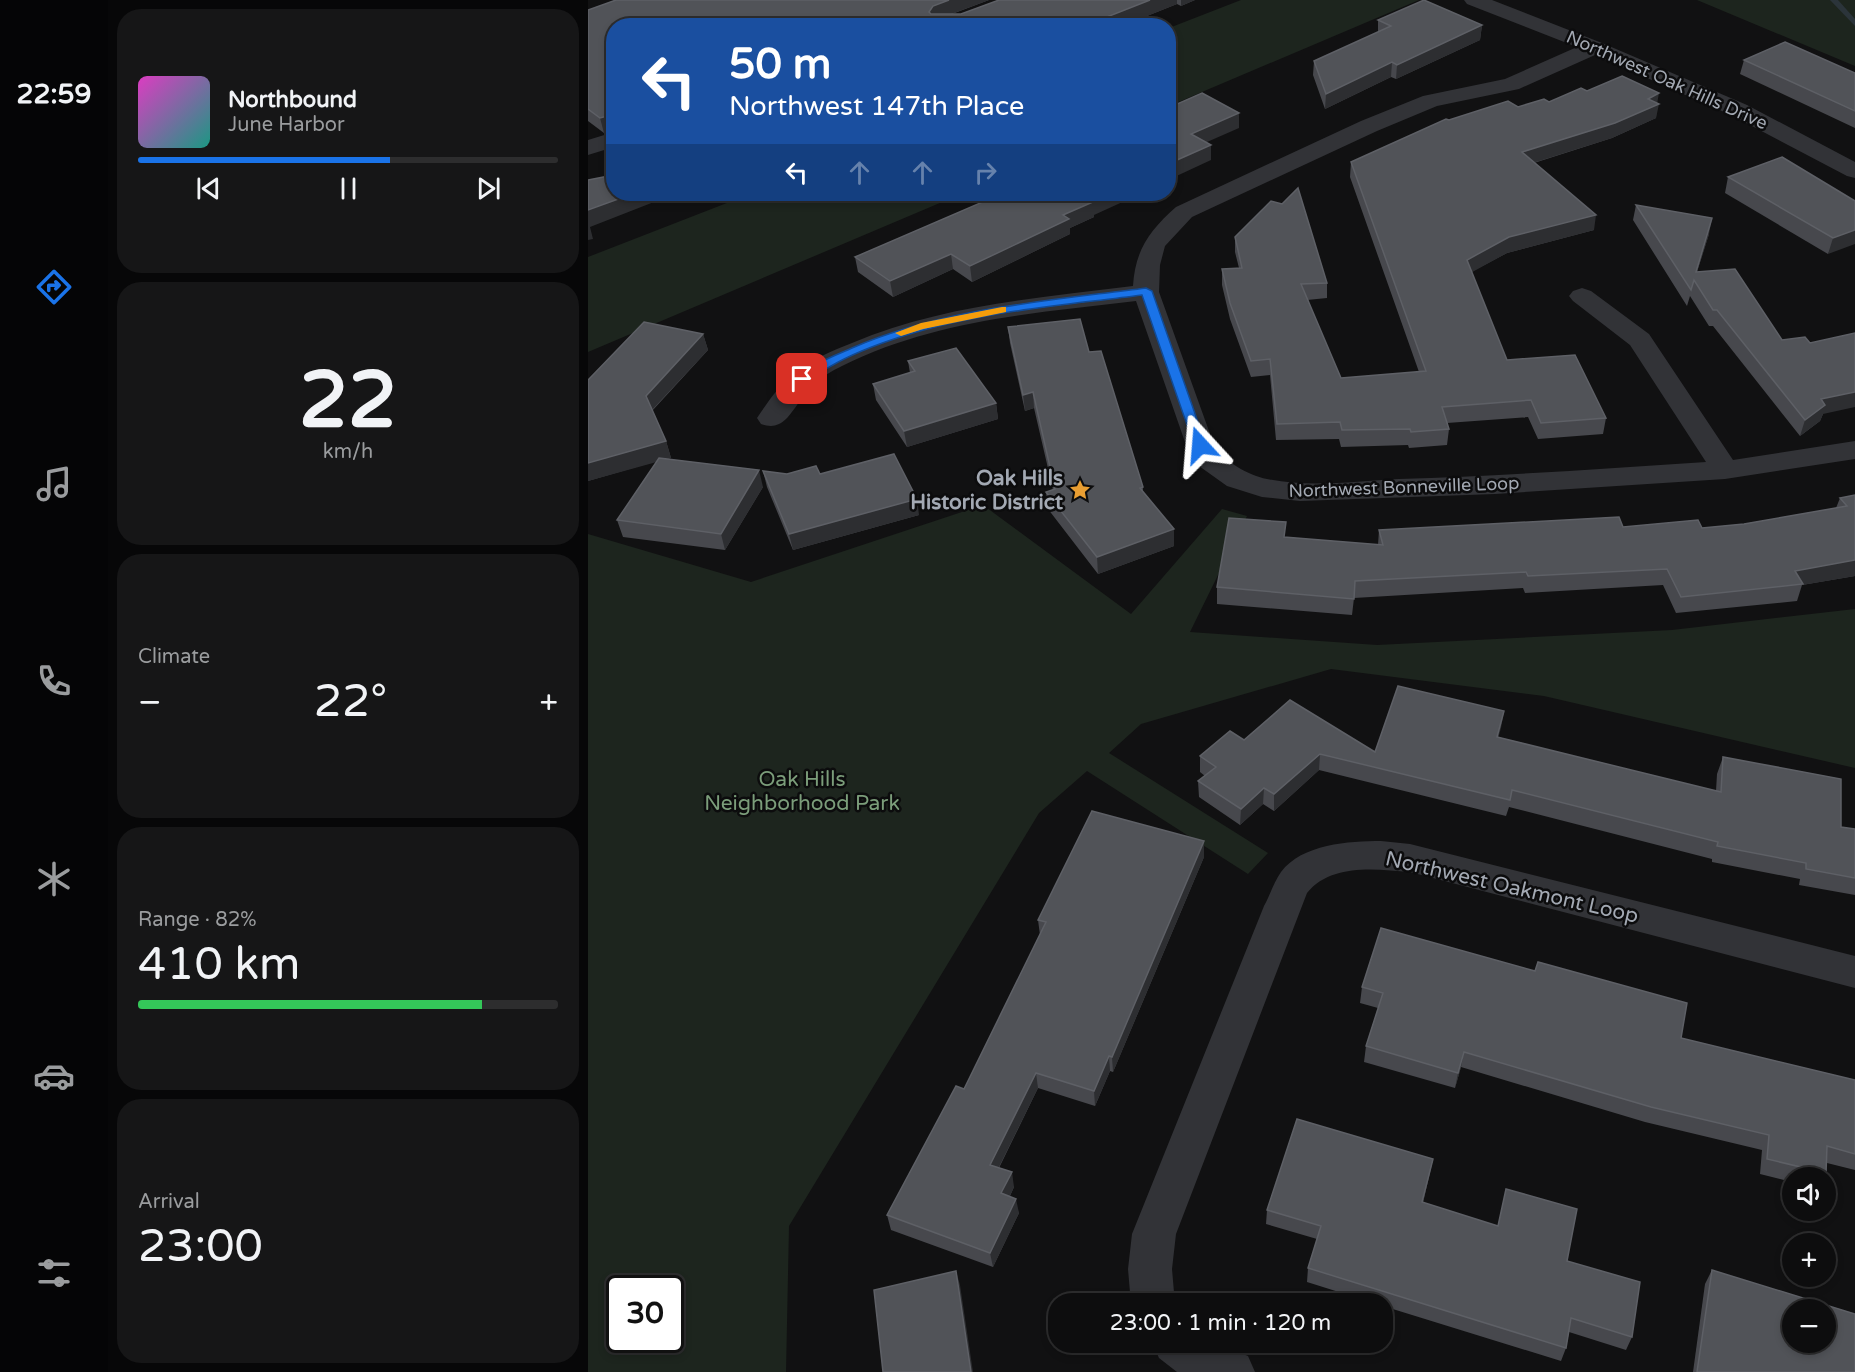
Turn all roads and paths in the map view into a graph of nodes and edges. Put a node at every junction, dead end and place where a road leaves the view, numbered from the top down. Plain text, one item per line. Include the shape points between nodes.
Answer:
1 (1474, 0) edge
2 (1595, 47) junction
3 (606, 142) edge
4 (588, 148) edge
5 (1855, 171) edge
6 (1146, 291) junction
7 (1582, 296) dead end
8 (771, 418) dead end
9 (1855, 450) edge
10 (1725, 470) junction
11 (1855, 972) edge
12 (1151, 1293) edge
13 (1189, 1353) edge
14 (1232, 1372) edge

1 - 2 street, Northwest Oak Hills Drive
2 - 5 street, Northwest Oak Hills Drive via 1739,110
2 - 6 street, Northwest Bonneville Loop via 1511,84 1431,101 1184,212 1150,248
3 - 4 street
6 - 8 street via 1001,310 887,337 831,361 802,379
6 - 10 street, Northwest Bonneville Loop via 1200,445 1209,460 1223,471 1262,488 1300,492 1495,485
7 - 10 street via 1641,340
9 - 10 street, Northwest Bonneville Loop
11 - 12 street, Northwest Oakmont Loop via 1410,858 1371,854 1324,861 1295,881 1283,906 1154,1234 1149,1277
13 - 14 street

